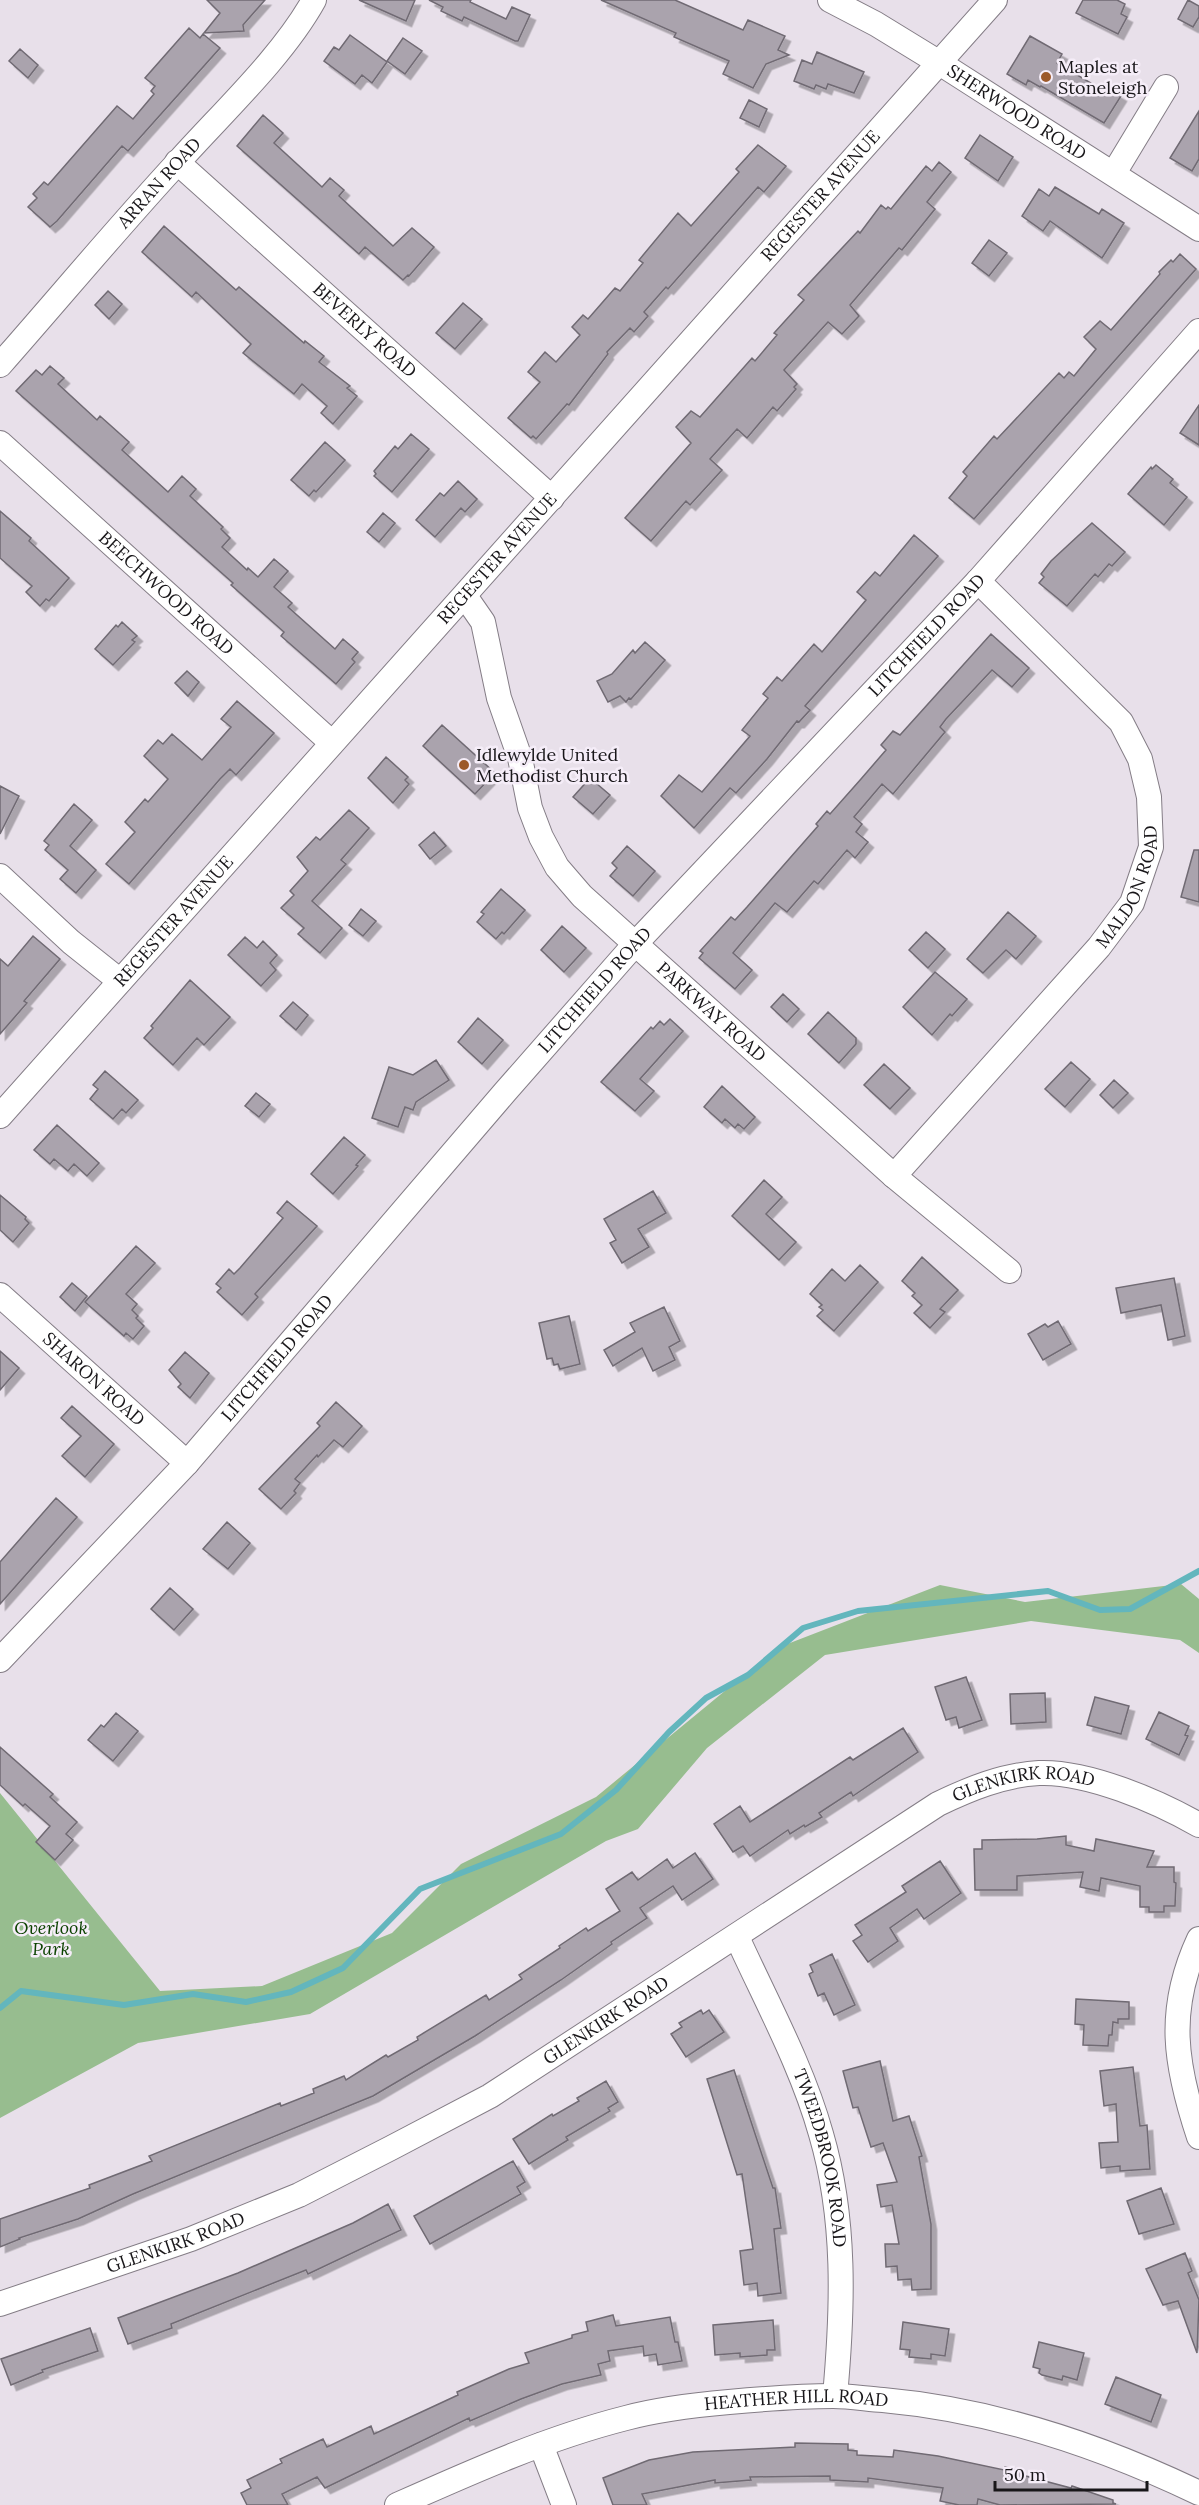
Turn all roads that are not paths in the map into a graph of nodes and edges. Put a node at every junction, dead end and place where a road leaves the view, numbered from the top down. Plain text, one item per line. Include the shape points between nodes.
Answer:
1 (314, 0) edge
2 (830, 0) edge
3 (995, 0) edge
4 (938, 62) junction
5 (1166, 87) dead end
6 (177, 162) junction
7 (1114, 173) junction
8 (1199, 229) edge
9 (1199, 331) edge
10 (0, 365) edge
11 (0, 443) edge
12 (552, 498) junction
13 (978, 581) junction
14 (465, 596) junction
15 (332, 743) junction
16 (0, 876) edge
17 (635, 944) junction
18 (120, 981) junction
19 (0, 1116) edge
20 (894, 1176) junction
21 (1009, 1271) dead end
22 (0, 1295) edge
23 (186, 1463) junction
24 (0, 1660) edge
25 (1199, 1825) edge
26 (736, 1937) junction
27 (1199, 1939) edge
28 (1199, 2137) edge
29 (0, 2304) edge
30 (835, 2396) junction
31 (542, 2445) junction
32 (1199, 2493) edge
33 (397, 2505) edge
34 (564, 2505) edge

1 - 6 street, ARRAN ROAD via 253,80
2 - 4 street, SHERWOOD ROAD
3 - 4 street, REGESTER AVENUE
4 - 7 street, SHERWOOD ROAD
4 - 12 street, REGESTER AVENUE
5 - 7 street
6 - 10 street, ARRAN ROAD
6 - 12 street, BEVERLY ROAD
7 - 8 street, SHERWOOD ROAD
9 - 13 street, LITCHFIELD ROAD
11 - 15 street, BEECHWOOD ROAD
12 - 14 street, REGESTER AVENUE
13 - 17 street, LITCHFIELD ROAD
13 - 20 street, MALDON ROAD via 1121,722 1140,759 1147,787 1151,847 1132,903 1099,946
14 - 15 street, REGESTER AVENUE
14 - 17 street, PARKWAY ROAD via 483,622 499,698 541,837 557,867 582,896
15 - 18 street, REGESTER AVENUE
16 - 18 street
17 - 20 street, PARKWAY ROAD
17 - 23 street, LITCHFIELD ROAD
18 - 19 street, REGESTER AVENUE
20 - 21 street, PARKWAY ROAD
22 - 23 street, SHARON ROAD
23 - 24 street, LITCHFIELD ROAD
25 - 26 street, GLENKIRK ROAD via 1119,1788 1069,1776 1039,1773 975,1786 938,1804
26 - 29 street, GLENKIRK ROAD via 490,2096 298,2195 191,2239
26 - 30 street, TWEEDBROOK ROAD via 794,2061 821,2133 833,2186 840,2233 841,2293
27 - 28 street via 1182,1984 1177,2024 1179,2064
30 - 31 street, HEATHER HILL ROAD via 692,2406 628,2417
30 - 32 street, HEATHER HILL ROAD via 960,2410 1060,2435 1145,2467
31 - 33 street, HEATHER HILL ROAD
31 - 34 street

